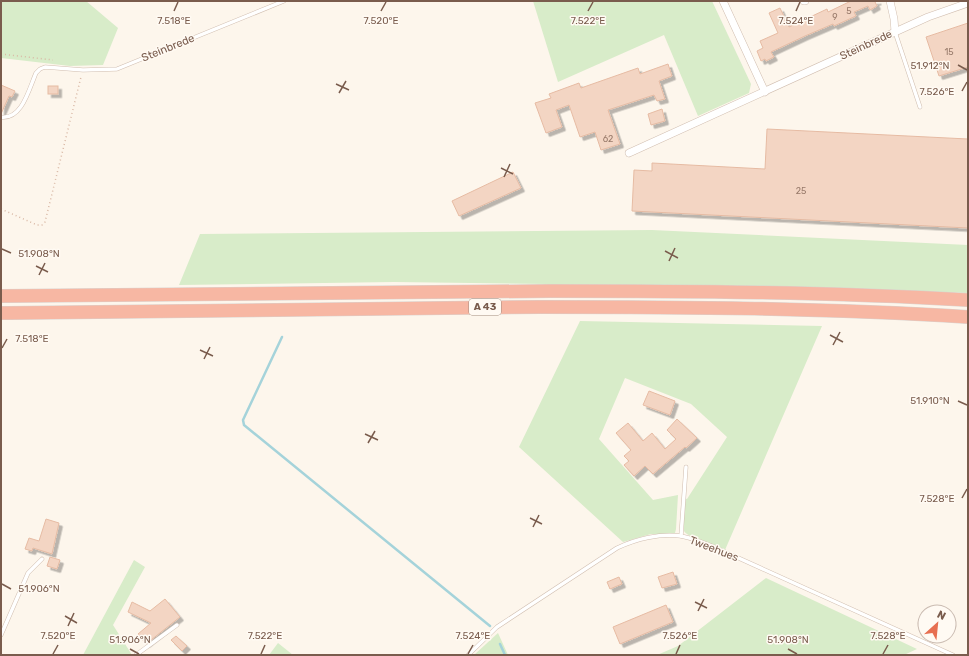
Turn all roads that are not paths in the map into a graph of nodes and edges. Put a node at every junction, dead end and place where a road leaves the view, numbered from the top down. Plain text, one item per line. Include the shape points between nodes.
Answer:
1 (284, 1) edge
2 (723, 1) edge
3 (890, 1) edge
4 (968, 3) edge
5 (895, 32) junction
6 (765, 92) junction
7 (920, 107) dead end
8 (1, 117) edge
9 (629, 153) dead end
10 (1, 296) edge
11 (968, 300) edge
12 (1, 314) edge
13 (968, 317) edge
14 (686, 467) dead end
15 (681, 536) junction
16 (42, 559) dead end
17 (177, 625) dead end
18 (1, 635) edge
19 (136, 655) edge
20 (468, 655) edge
21 (952, 655) edge

1 - 8 lane, Steinbrede via 117,68 83,70 46,66 40,69 20,109 7,118
2 - 6 street
3 - 5 street
4 - 5 street, Steinbrede
5 - 6 street, Steinbrede
5 - 7 lane
6 - 9 street, Steinbrede
10 - 11 highway, A 43 via 648,291 794,293
12 - 13 highway, A 43 via 649,307
14 - 15 lane
15 - 20 lane, Tweehues via 652,537 617,548 497,627
15 - 21 lane, Tweehues via 723,551
16 - 18 lane via 28,573
17 - 19 lane

